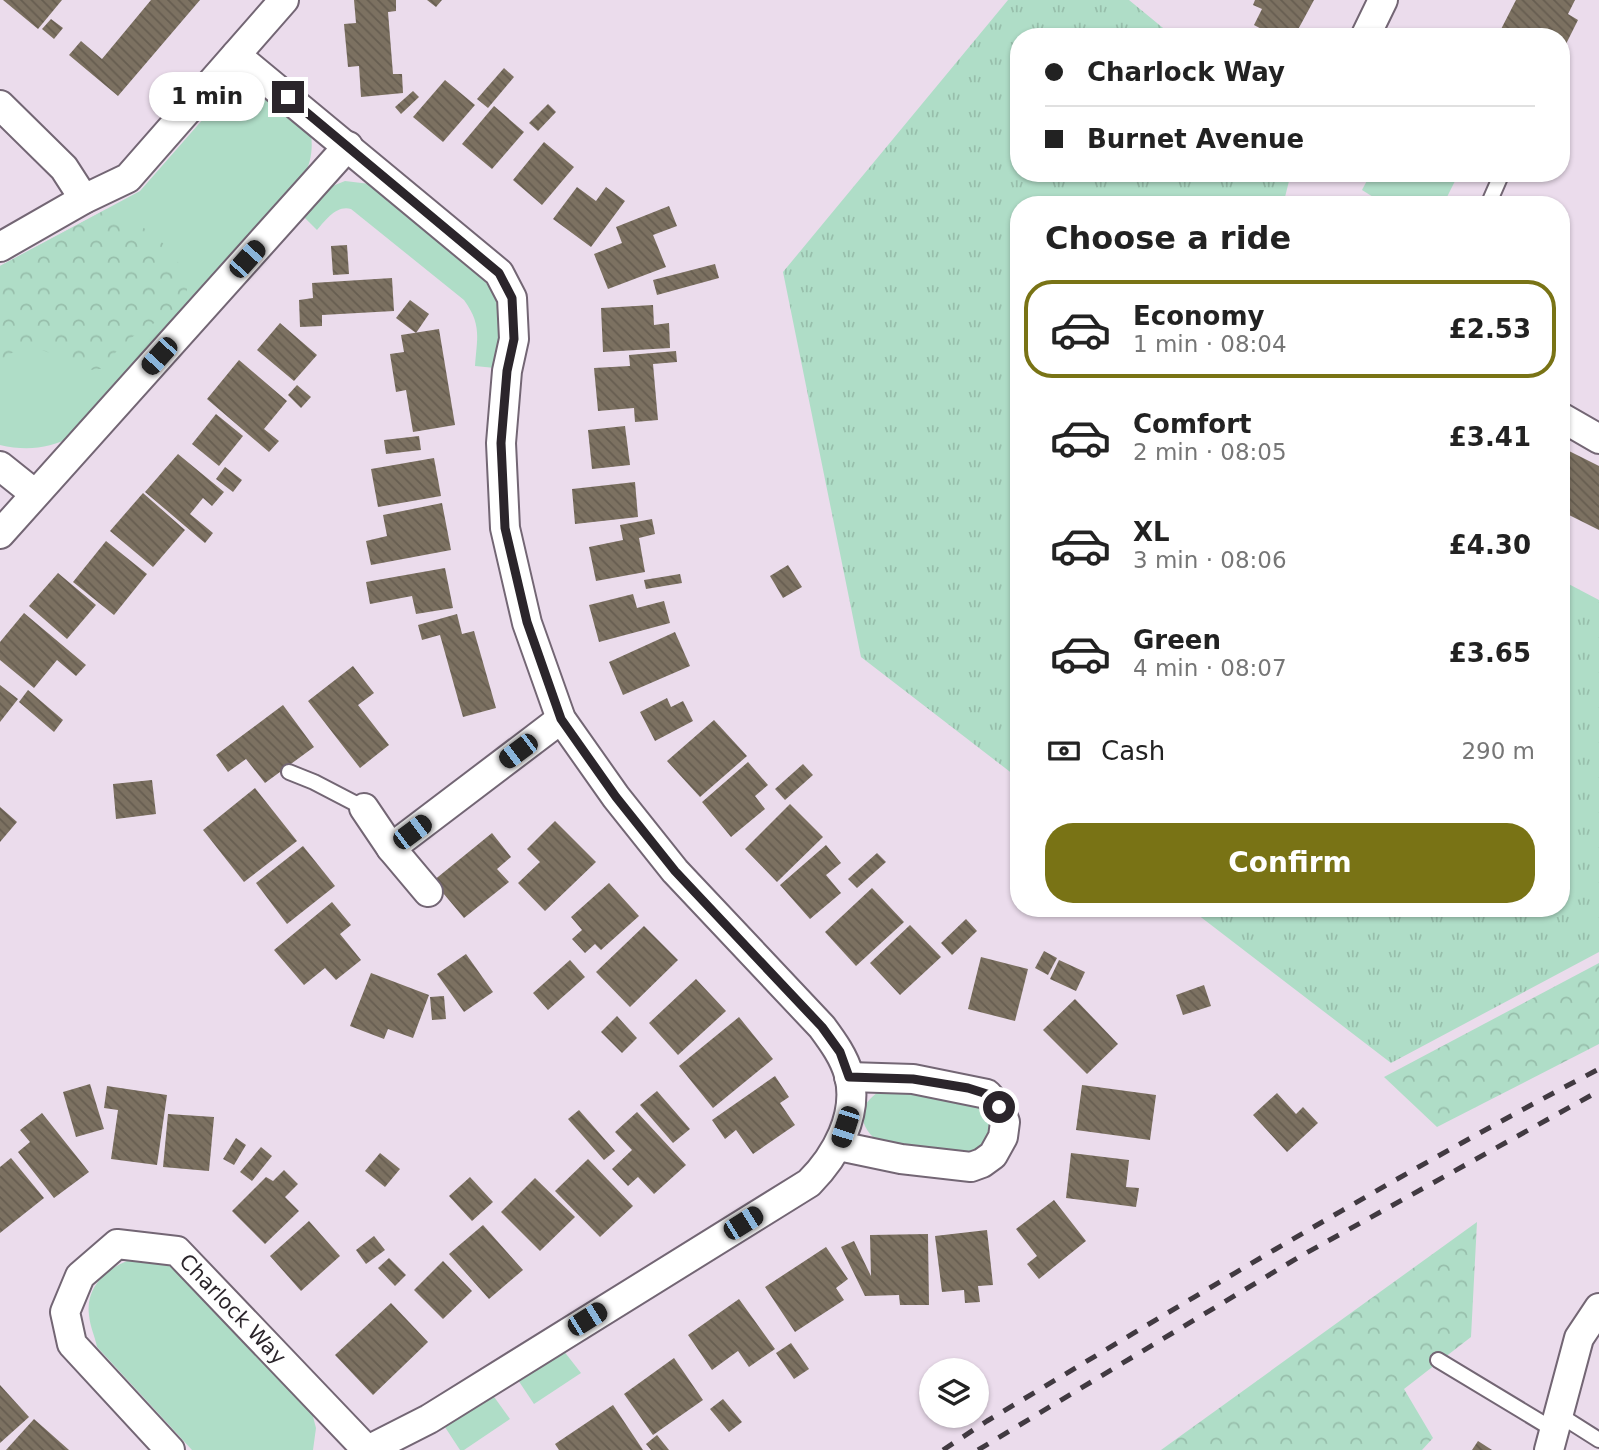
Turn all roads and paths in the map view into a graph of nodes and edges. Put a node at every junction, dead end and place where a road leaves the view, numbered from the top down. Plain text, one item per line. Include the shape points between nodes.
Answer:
1 (284, 0) edge
2 (1383, 0) edge
3 (1369, 28) edge
4 (236, 55) junction
5 (0, 105) edge
6 (348, 146) junction
7 (84, 199) junction
8 (0, 247) edge
9 (1570, 422) edge
10 (1599, 439) edge
11 (0, 466) edge
12 (35, 494) junction
13 (0, 534) edge
14 (561, 719) junction
15 (289, 772) dead end
16 (364, 808) joint
17 (391, 848) junction
18 (428, 892) dead end
19 (849, 1077) junction
20 (839, 1146) junction
21 (1599, 1308) edge
22 (1438, 1360) dead end
23 (1553, 1431) edge
24 (1599, 1440) edge
25 (170, 1450) edge
26 (367, 1450) edge

1 - 4 street
2 - 3 street
4 - 6 street, Charlock Way
4 - 7 street via 128,178
5 - 7 street via 64,168
6 - 12 street
6 - 14 street, Charlock Way via 499,273 512,298 514,339 501,443 505,528 527,622
7 - 8 street
9 - 10 street
11 - 12 street
12 - 13 street
14 - 17 street
14 - 19 street, Charlock Way via 675,871 822,1027 840,1052
15 - 16 lane
16 - 17 street
17 - 18 street
19 - 20 street, Charlock Way via 850,1105
19 - 20 street via 913,1079 987,1094 1002,1114 1003,1137 993,1155 971,1167
20 - 26 street, Charlock Way via 809,1182 429,1419
21 - 23 street via 1579,1338
22 - 23 lane
23 - 24 lane
25 - 26 street, Charlock Way via 72,1344 65,1312 80,1276 117,1244 177,1251

